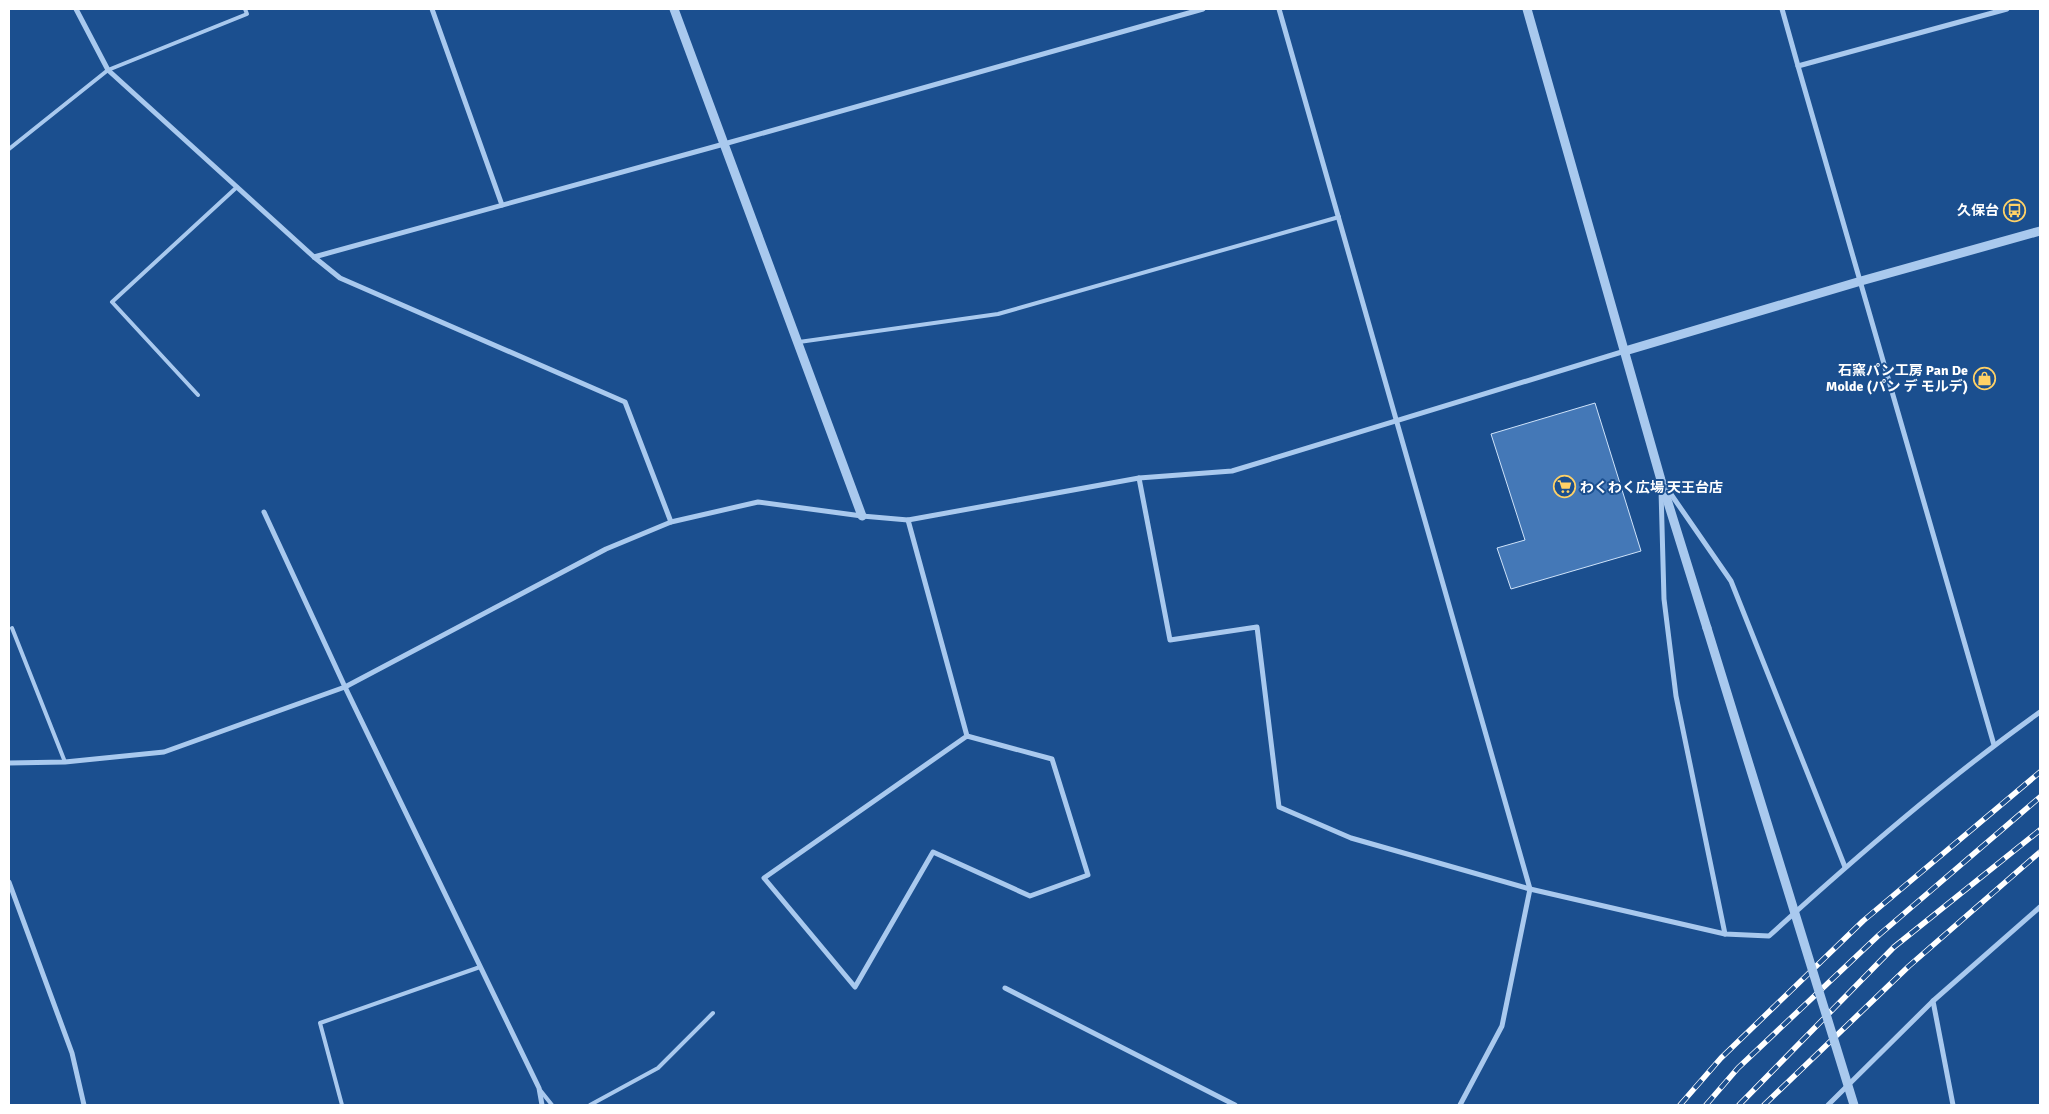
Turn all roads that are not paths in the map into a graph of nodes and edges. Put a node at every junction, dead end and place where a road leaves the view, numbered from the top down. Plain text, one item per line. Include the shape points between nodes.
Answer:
1 (76, 9) edge
2 (245, 9) edge
3 (432, 9) edge
4 (674, 9) edge
5 (1203, 9) edge
6 (1279, 9) edge
7 (1527, 9) edge
8 (1782, 9) edge
9 (2007, 9) edge
10 (1798, 66) junction
11 (108, 70) junction
12 (724, 144) junction
13 (9, 150) edge
14 (237, 187) junction
15 (502, 205) junction
16 (1339, 218) junction
17 (2040, 231) edge
18 (314, 257) junction
19 (1861, 281) junction
20 (797, 342) junction
21 (1625, 352) junction
22 (198, 395) dead end
23 (1398, 422) junction
24 (1139, 478) junction
25 (1661, 480) junction
26 (264, 512) dead end
27 (862, 516) junction
28 (908, 520) junction
29 (671, 522) junction
30 (12, 628) dead end
31 (345, 688) junction
32 (2040, 712) edge
33 (967, 736) junction
34 (1994, 745) junction
35 (65, 762) junction
36 (9, 763) edge
37 (1845, 867) junction
38 (9, 882) edge
39 (1530, 889) junction
40 (2040, 907) edge
41 (1725, 934) junction
42 (480, 967) junction
43 (1006, 988) dead end
44 (1933, 1001) junction
45 (713, 1013) dead end
46 (538, 1088) junction
47 (84, 1105) edge
48 (342, 1105) edge
49 (542, 1105) edge
50 (552, 1105) edge
51 (590, 1105) edge
52 (1235, 1105) edge
53 (1460, 1105) edge
54 (1828, 1105) edge
55 (1854, 1105) edge
56 (1954, 1105) edge

1 - 11 street
2 - 11 lane via 246,14
3 - 15 street
4 - 12 street
5 - 12 street
6 - 16 street
7 - 21 street
8 - 10 street
9 - 10 street
10 - 19 street
11 - 13 lane
11 - 14 street
12 - 15 street
12 - 20 street
14 - 18 street
14 - 22 lane via 112,302
15 - 18 street
16 - 20 lane via 998,314
16 - 23 street
17 - 19 street
18 - 29 street via 340,278 625,402
19 - 21 street
19 - 34 street
20 - 27 street
21 - 23 street
21 - 25 street
23 - 24 street via 1232,470
23 - 39 street
24 - 28 street
24 - 39 street via 1170,640 1257,627 1279,807 1351,838
25 - 37 street via 1732,581
25 - 41 street via 1664,599 1676,696
25 - 55 street, bridge
26 - 31 street
27 - 28 street
27 - 29 street via 758,502
28 - 33 street
29 - 31 street via 606,549
30 - 35 lane
31 - 35 street via 164,752
31 - 42 street
32 - 34 street
33 - 33 street via 1052,759 1088,875 1030,896 932,852 855,988 764,878
34 - 37 street
35 - 36 street
37 - 41 street via 1768,936
38 - 47 street via 72,1053
39 - 41 street
39 - 53 street via 1502,1026
40 - 44 street
42 - 46 street
42 - 48 lane via 320,1023
43 - 52 street
44 - 54 street
44 - 56 street
45 - 51 lane via 658,1068
46 - 49 street
46 - 50 lane

